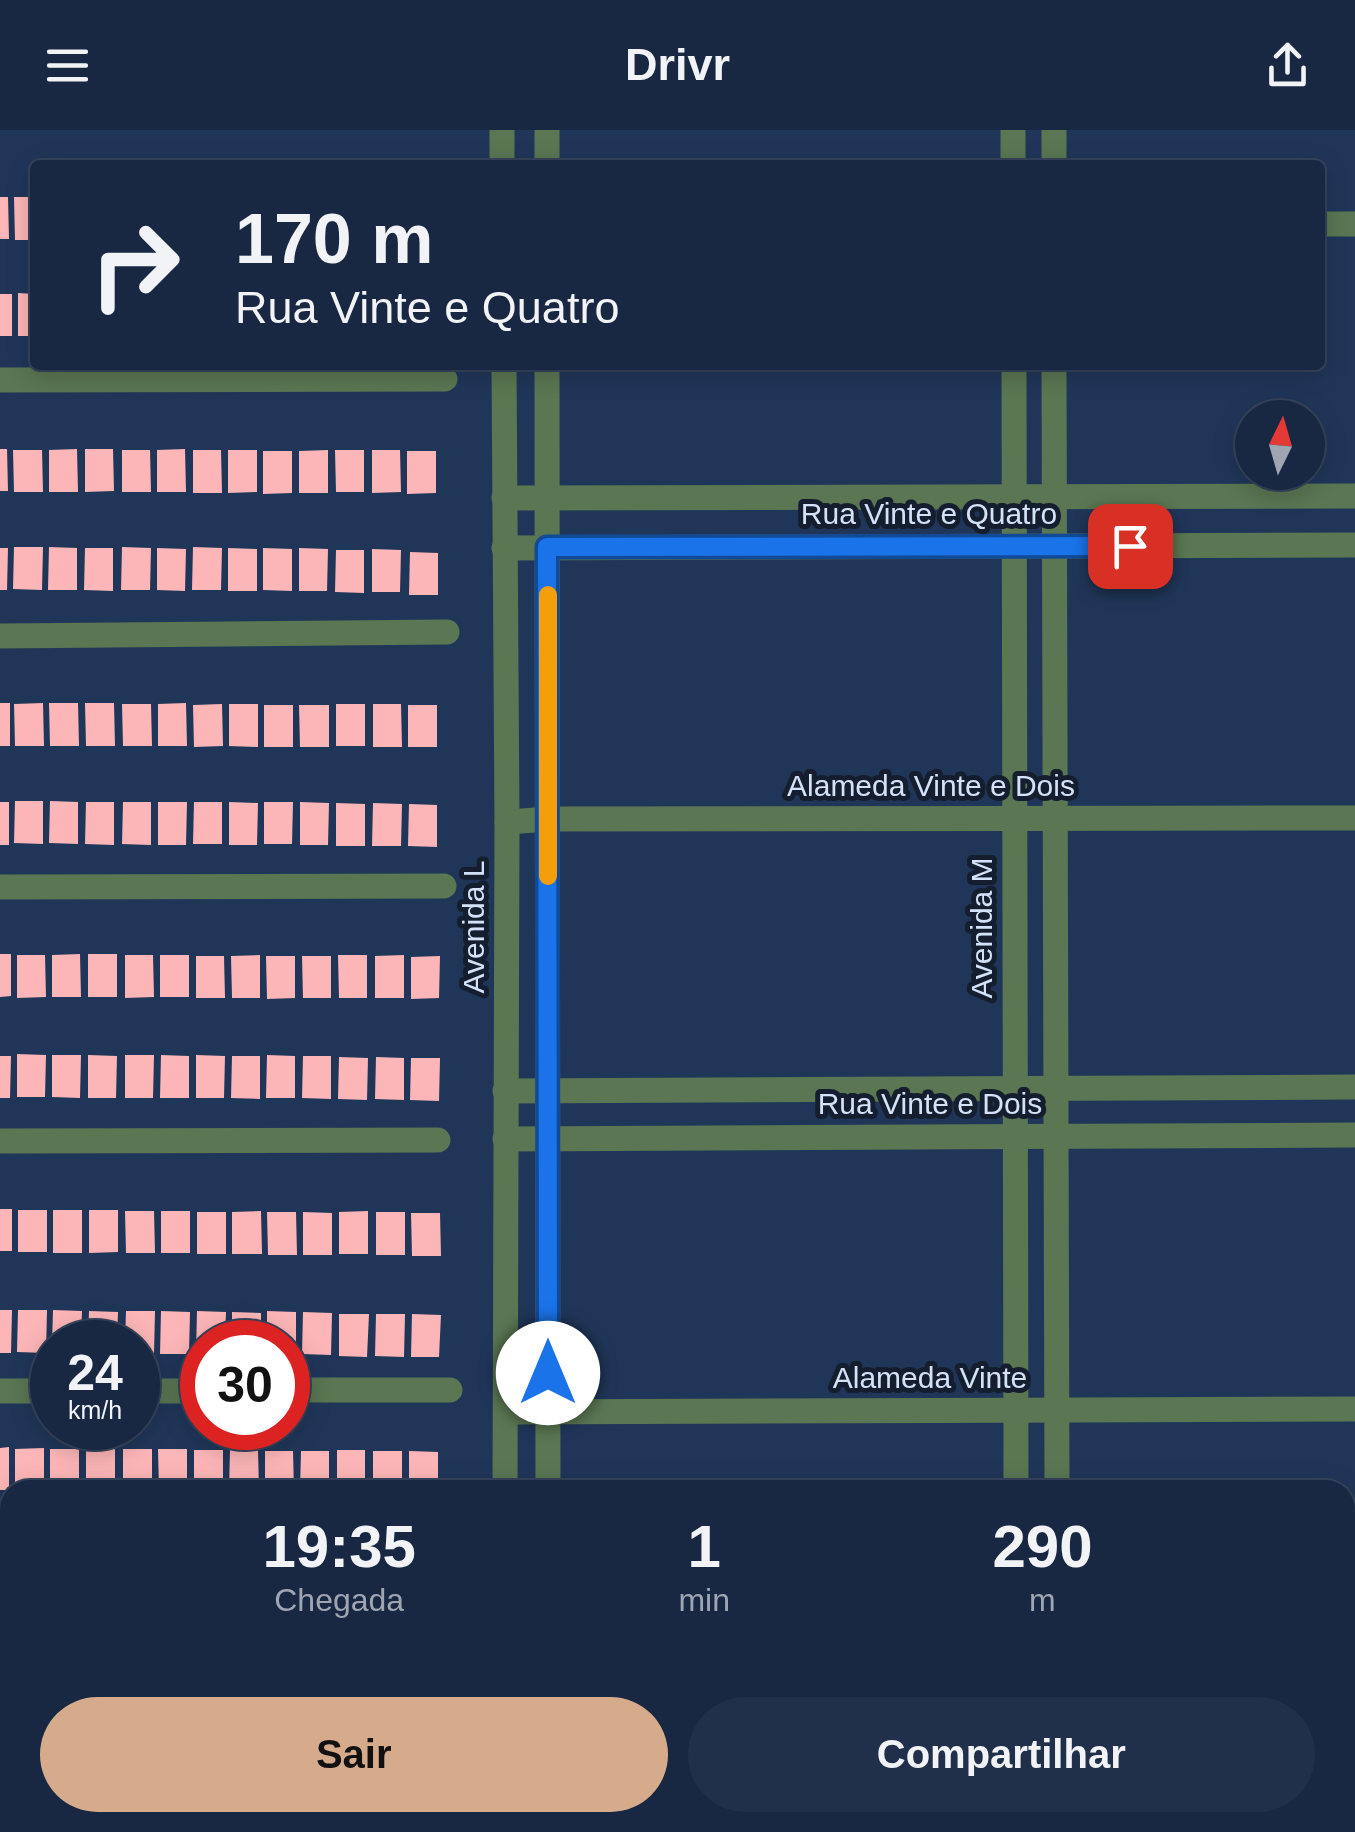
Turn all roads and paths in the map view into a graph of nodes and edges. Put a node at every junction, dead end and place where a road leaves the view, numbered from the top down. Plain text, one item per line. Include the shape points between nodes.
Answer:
1 (502, 130) edge
2 (547, 130) edge
3 (1014, 130) edge
4 (1054, 130) edge
5 (502, 160) edge
6 (547, 160) edge
7 (1014, 160) edge
8 (1054, 160) edge
9 (1325, 224) edge
10 (1355, 224) edge
11 (504, 370) edge
12 (547, 370) edge
13 (1014, 370) edge
14 (1054, 370) edge
15 (445, 379) dead end
16 (0, 380) edge
17 (1355, 496) edge
18 (547, 497) junction
19 (1014, 497) junction
20 (1054, 497) junction
21 (504, 498) junction
22 (1355, 545) edge
23 (1014, 546) junction
24 (1054, 546) junction
25 (547, 547) junction
26 (504, 548) junction
27 (447, 632) dead end
28 (0, 636) edge
29 (1355, 818) edge
30 (548, 819) junction
31 (1014, 819) junction
32 (1055, 819) junction
33 (507, 822) junction
34 (444, 886) dead end
35 (0, 887) edge
36 (1355, 1087) edge
37 (1056, 1088) junction
38 (1015, 1089) junction
39 (548, 1090) junction
40 (506, 1091) junction
41 (1355, 1135) edge
42 (1016, 1136) junction
43 (1056, 1136) junction
44 (548, 1138) junction
45 (506, 1139) junction
46 (438, 1140) dead end
47 (0, 1142) edge
48 (310, 1390) edge
49 (450, 1390) dead end
50 (0, 1391) edge
51 (30, 1391) edge
52 (1016, 1410) junction
53 (1056, 1410) junction
54 (1355, 1410) edge
55 (506, 1412) junction
56 (548, 1412) junction
57 (505, 1480) edge
58 (548, 1480) edge
59 (1016, 1480) edge
60 (1056, 1480) edge

1 - 5 street
2 - 6 street
3 - 7 street
4 - 8 street
9 - 10 street
11 - 21 street, Avenida L
12 - 18 street
13 - 19 street, Avenida M
14 - 20 street
15 - 16 street
17 - 20 street, Rua Vinte e Quatro
18 - 19 street, Rua Vinte e Quatro
18 - 21 street, Rua Vinte e Quatro
18 - 25 street
19 - 20 street, Rua Vinte e Quatro
19 - 23 street, Avenida M
20 - 24 street
21 - 26 street, Avenida L
22 - 24 street, Rua Vinte e Quatro
23 - 24 street, Rua Vinte e Quatro
23 - 25 street, Rua Vinte e Quatro
23 - 31 street, Avenida M
24 - 32 street
25 - 26 street, Rua Vinte e Quatro
25 - 30 street
26 - 33 street, Avenida L
27 - 28 street
29 - 32 street, Alameda Vinte e Dois
30 - 31 street, Alameda Vinte e Dois
30 - 33 street, Alameda Vinte e Dois
30 - 39 street
31 - 32 street, Alameda Vinte e Dois
31 - 38 street, Avenida M
32 - 37 street
33 - 40 street, Avenida L
34 - 35 street
36 - 37 street, Rua Vinte e Dois
37 - 38 street, Rua Vinte e Dois
37 - 43 street
38 - 39 street, Rua Vinte e Dois
38 - 42 street, Avenida M
39 - 40 street, Rua Vinte e Dois
39 - 44 street
40 - 45 street, Avenida L
41 - 43 street, Rua Vinte e Dois
42 - 43 street, Rua Vinte e Dois
42 - 44 street, Rua Vinte e Dois
42 - 52 street, Avenida M
43 - 53 street
44 - 45 street, Rua Vinte e Dois
44 - 56 street
45 - 55 street, Avenida L
46 - 47 street
48 - 49 street
50 - 51 street
52 - 53 street, Alameda Vinte
52 - 56 street, Alameda Vinte
52 - 59 street, Avenida M
53 - 54 street, Alameda Vinte
53 - 60 street
55 - 56 street, Alameda Vinte
55 - 57 street, Avenida L
56 - 58 street

